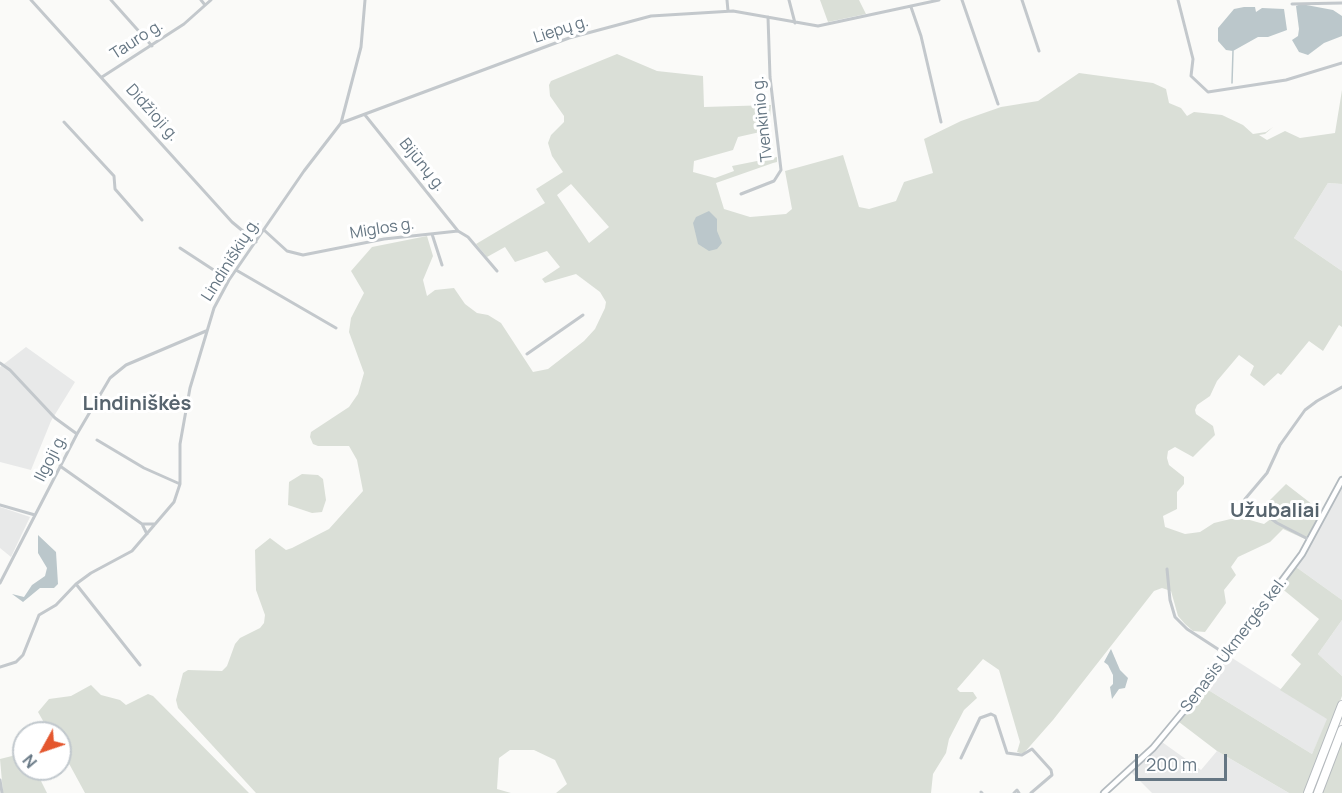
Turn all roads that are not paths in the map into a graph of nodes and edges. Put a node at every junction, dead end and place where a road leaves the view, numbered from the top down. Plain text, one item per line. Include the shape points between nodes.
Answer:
1 (31, 0) edge
2 (111, 0) edge
3 (201, 0) edge
4 (212, 0) edge
5 (365, 0) edge
6 (727, 0) edge
7 (789, 0) edge
8 (939, 0) edge
9 (962, 0) edge
10 (1022, 0) edge
11 (1178, 0) edge
12 (1342, 3) edge
13 (1292, 4) dead end
14 (205, 5) junction
15 (911, 7) junction
16 (728, 11) junction
17 (768, 17) junction
18 (795, 23) junction
19 (152, 46) junction
20 (1039, 51) dead end
21 (1342, 63) edge
22 (102, 77) junction
23 (998, 105) dead end
24 (365, 115) junction
25 (64, 122) dead end
26 (941, 122) dead end
27 (341, 123) junction
28 (741, 194) dead end
29 (142, 220) dead end
30 (264, 230) junction
31 (458, 231) junction
32 (432, 234) junction
33 (256, 242) junction
34 (180, 248) dead end
35 (442, 265) dead end
36 (236, 270) junction
37 (497, 271) dead end
38 (229, 280) junction
39 (583, 315) dead end
40 (336, 328) dead end
41 (206, 331) junction
42 (527, 354) dead end
43 (0, 363) edge
44 (1342, 387) edge
45 (77, 434) junction
46 (97, 440) dead end
47 (60, 466) junction
48 (1342, 480) edge
49 (180, 484) junction
50 (0, 505) edge
51 (35, 515) junction
52 (157, 523) junction
53 (142, 524) junction
54 (147, 534) junction
55 (1311, 540) junction
56 (1167, 569) dead end
57 (0, 583) edge
58 (76, 584) junction
59 (1227, 655) junction
60 (140, 665) dead end
61 (0, 667) edge
62 (1342, 705) edge
63 (1342, 730) edge
64 (961, 758) dead end
65 (0, 780) edge
66 (0, 785) edge
67 (2, 793) edge
68 (1014, 793) edge
69 (1019, 793) edge
70 (1031, 793) edge
71 (1104, 793) edge
72 (1308, 793) edge
73 (1318, 793) edge

1 - 22 street, Didžioji g.
2 - 19 street
3 - 14 street
4 - 14 street, Tauro g.
5 - 27 street via 361,47
6 - 16 street
7 - 18 street
8 - 15 street, Liepų g.
9 - 23 street
10 - 20 street
11 - 21 street via 1193,59 1191,76 1208,92 1286,80
12 - 13 street
14 - 19 street, Tauro g.
15 - 18 street, Liepų g. via 830,25
15 - 26 street
16 - 17 street, Liepų g.
16 - 24 street, Liepų g. via 651,16 569,38
17 - 18 street, Liepų g.
17 - 28 street, Tvenkinio g. via 770,77 781,170 774,181
19 - 22 street, Tauro g.
22 - 33 street, Didžioji g. via 232,222
24 - 27 street, Liepų g.
24 - 31 street, Bijūnų g.
25 - 29 street via 114,176 115,189
27 - 30 street, Lindiniškių g.
30 - 32 street, Miglos g. via 288,251 303,255
30 - 33 street, Lindiniškių g.
31 - 32 street, Miglos g.
31 - 37 street
32 - 35 street
33 - 36 street, Lindiniškių g.
34 - 38 street
36 - 38 street, Lindiniškių g.
36 - 40 street
38 - 41 street, Lindiniškių g.
39 - 42 street
41 - 45 street, Ilgoji g. via 118,370
41 - 49 street, Lindiniškių g. via 181,438
43 - 45 street via 55,418
44 - 55 street via 1305,410 1280,445 1268,473 1245,499 1277,523
45 - 47 street, Ilgoji g.
46 - 49 street
47 - 51 street, Ilgoji g.
47 - 53 street
48 - 55 main road, Senasis Ukmergės kel.
49 - 52 street, Lindiniškių g. via 174,502
50 - 51 street
51 - 57 street, Ilgoji g.
52 - 53 street
52 - 54 street, Lindiniškių g.
53 - 54 street
54 - 58 street, Lindiniškių g. via 132,551
55 - 59 main road, Senasis Ukmergės kel.
56 - 59 street via 1177,621
58 - 60 street
58 - 61 street, Lindiniškių g. via 56,605 36,618 20,659
59 - 71 main road, Senasis Ukmergės kel. via 1168,732
62 - 72 highway
63 - 73 highway
64 - 70 street via 980,718 995,716 1007,753 1022,755 1032,749 1052,772
65 - 66 street
66 - 67 street
68 - 69 street

